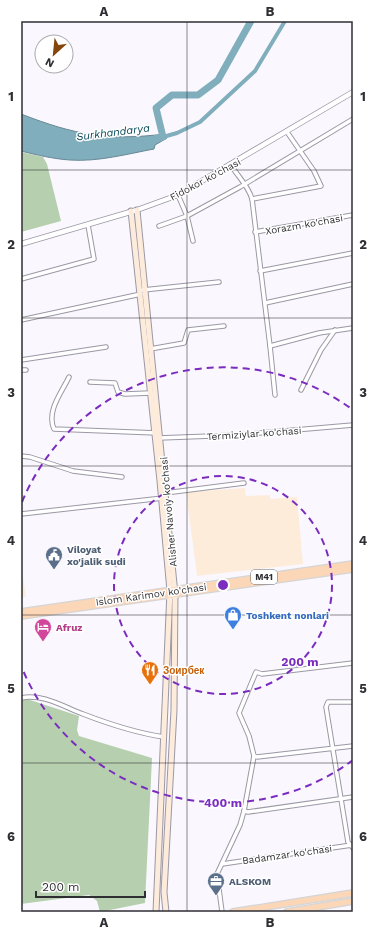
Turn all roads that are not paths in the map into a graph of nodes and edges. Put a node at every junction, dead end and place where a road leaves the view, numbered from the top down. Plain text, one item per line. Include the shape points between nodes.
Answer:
1 (353, 92) edge
2 (353, 119) edge
3 (287, 132) junction
4 (299, 151) junction
5 (231, 165) junction
6 (245, 184) junction
7 (178, 196) junction
8 (252, 198) junction
9 (137, 210) junction
10 (131, 211) junction
11 (353, 215) edge
12 (187, 216) junction
13 (88, 225) junction
14 (158, 226) dead end
15 (255, 232) junction
16 (192, 241) dead end
17 (21, 244) edge
18 (353, 253) edge
19 (260, 271) junction
20 (21, 279) edge
21 (219, 282) dead end
22 (353, 284) edge
23 (142, 292) junction
24 (264, 303) junction
25 (21, 320) edge
26 (224, 326) dead end
27 (353, 328) edge
28 (335, 330) junction
29 (270, 346) junction
30 (106, 347) dead end
31 (149, 349) junction
32 (21, 360) edge
33 (21, 370) edge
34 (26, 370) dead end
35 (69, 377) dead end
36 (90, 382) dead end
37 (302, 390) dead end
38 (151, 393) junction
39 (275, 395) dead end
40 (353, 425) edge
41 (158, 436) junction
42 (21, 456) edge
43 (122, 477) dead end
44 (244, 483) dead end
45 (164, 496) junction
46 (21, 514) edge
47 (353, 564) edge
48 (353, 569) edge
49 (172, 593) junction
50 (21, 612) edge
51 (21, 616) edge
52 (353, 663) edge
53 (21, 698) edge
54 (353, 702) edge
55 (164, 737) junction
56 (164, 744) junction
57 (172, 744) junction
58 (353, 746) edge
59 (332, 748) junction
60 (254, 756) junction
61 (353, 797) edge
62 (340, 799) junction
63 (244, 811) junction
64 (159, 836) junction
65 (167, 836) junction
66 (352, 846) edge
67 (222, 864) junction
68 (353, 893) edge
69 (353, 901) edge
70 (156, 912) edge
71 (166, 912) edge
72 (222, 912) edge
73 (233, 912) edge
74 (287, 912) edge

1 - 3 street, Fidokor ko'chasi
2 - 4 street
3 - 4 street
3 - 5 street, Fidokor ko'chasi
4 - 6 street
4 - 8 street via 314,171 321,186
5 - 6 street
5 - 7 street, Fidokor ko'chasi
6 - 8 street
6 - 12 street
7 - 9 street, Fidokor ko'chasi
7 - 12 street
8 - 15 street
9 - 10 street, Fidokor ko'chasi
9 - 23 main road, Alisher Navoiy ko’chasi
10 - 13 street, Fidokor ko'chasi
10 - 23 main road, Alisher Navoiy ko’chasi
11 - 15 street, Xorazm ko'chasi
12 - 14 street
12 - 16 street
13 - 17 street, Fidokor ko'chasi
13 - 20 street via 94,258
15 - 19 street
18 - 19 street
19 - 24 street
21 - 23 street
22 - 24 street
23 - 25 street
23 - 31 main road, Alisher Navoiy ko’chasi
24 - 29 street
26 - 31 street via 188,330 184,343
27 - 28 street
28 - 29 street
28 - 37 street via 321,350
29 - 39 street
30 - 32 street
31 - 38 main road, Alisher Navoiy ko’chasi
31 - 41 main road, Alisher Navoiy ko’chasi
33 - 34 street
35 - 41 street, Termiziylar ko'chasi via 52,413 54,429
36 - 38 street via 115,383 118,392 125,394
38 - 41 main road, Alisher Navoiy ko’chasi
40 - 41 street, Termiziylar ko'chasi via 238,435
41 - 45 main road, Alisher Navoiy ko’chasi
42 - 43 street via 73,471
44 - 45 street
45 - 46 street
45 - 49 main road, Alisher Navoiy ko’chasi
47 - 49 main road, Islom Karimov ko'chasi / M41
48 - 49 main road, Islom Karimov ko'chasi / M41
49 - 50 main road, Islom Karimov ko'chasi / M41
49 - 51 main road, Islom Karimov ko'chasi / M41
49 - 55 main road, Alisher Navoiy ko’chasi
49 - 57 main road, Alisher Navoiy ko’chasi
52 - 60 street via 262,674 256,672 238,713 249,736
53 - 55 street via 28,696 46,699 136,732
54 - 59 street via 328,702 326,707
55 - 56 main road, Alisher Navoiy ko’chasi
56 - 57 main road
56 - 64 main road, Alisher Navoiy ko’chasi
57 - 65 main road, Alisher Navoiy ko’chasi
58 - 59 street
59 - 60 street
59 - 62 street
60 - 63 street
61 - 62 street
62 - 63 street
62 - 66 street via 348,842
63 - 67 street
64 - 65 main road
64 - 70 main road, Alisher Navoiy ko’chasi
65 - 71 main road, Alisher Navoiy ko’chasi via 164,892
66 - 67 street, Badamzar ko'chasi
67 - 72 street via 217,874
68 - 73 main road
69 - 74 main road

